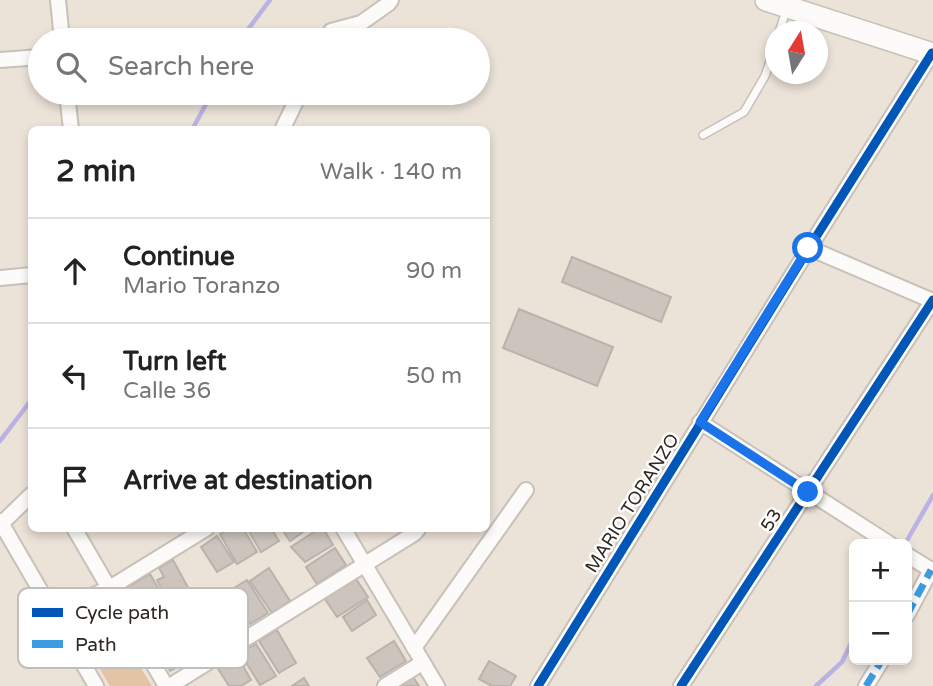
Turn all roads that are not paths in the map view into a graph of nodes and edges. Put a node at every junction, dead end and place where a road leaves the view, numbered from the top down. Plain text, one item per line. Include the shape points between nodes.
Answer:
1 (58, 0) edge
2 (391, 0) edge
3 (766, 0) edge
4 (787, 7) junction
5 (783, 21) edge
6 (60, 28) edge
7 (342, 28) edge
8 (933, 53) edge
9 (28, 58) edge
10 (0, 60) edge
11 (765, 76) edge
12 (68, 105) edge
13 (294, 105) edge
14 (71, 126) edge
15 (284, 126) edge
16 (703, 135) dead end
17 (808, 248) junction
18 (28, 275) edge
19 (0, 278) edge
20 (933, 301) edge
21 (700, 422) junction
22 (526, 490) dead end
23 (808, 492) junction
24 (28, 498) edge
25 (0, 523) edge
26 (76, 532) edge
27 (201, 532) edge
28 (345, 532) edge
29 (416, 532) edge
30 (882, 539) edge
31 (912, 558) edge
32 (366, 565) junction
33 (932, 571) edge
34 (38, 588) edge
35 (107, 588) edge
36 (110, 588) edge
37 (912, 606) edge
38 (248, 637) edge
39 (414, 648) junction
40 (422, 663) junction
41 (879, 665) edge
42 (85, 668) edge
43 (157, 668) edge
44 (197, 668) edge
45 (96, 686) edge
46 (168, 686) edge
47 (385, 686) edge
48 (437, 686) edge
49 (538, 686) edge
50 (681, 686) edge
51 (866, 686) edge

1 - 6 street
2 - 7 street via 360,23
3 - 4 main road
4 - 5 lane
4 - 8 main road
8 - 17 street, MARIO TORANZO
9 - 10 street
11 - 16 lane via 744,111
12 - 14 street
13 - 15 street
17 - 20 street
17 - 21 street, MARIO TORANZO
18 - 19 street
20 - 23 street, 53
21 - 23 street
21 - 49 street, MARIO TORANZO
22 - 39 street
23 - 30 street
23 - 50 street, 53
24 - 25 street
25 - 34 street
26 - 35 street
27 - 36 street
28 - 32 street
29 - 32 street
31 - 33 street
32 - 38 street
32 - 39 street
33 - 37 street
39 - 40 street
40 - 47 street
40 - 48 street
41 - 51 street
42 - 45 street
43 - 46 street
44 - 46 street

